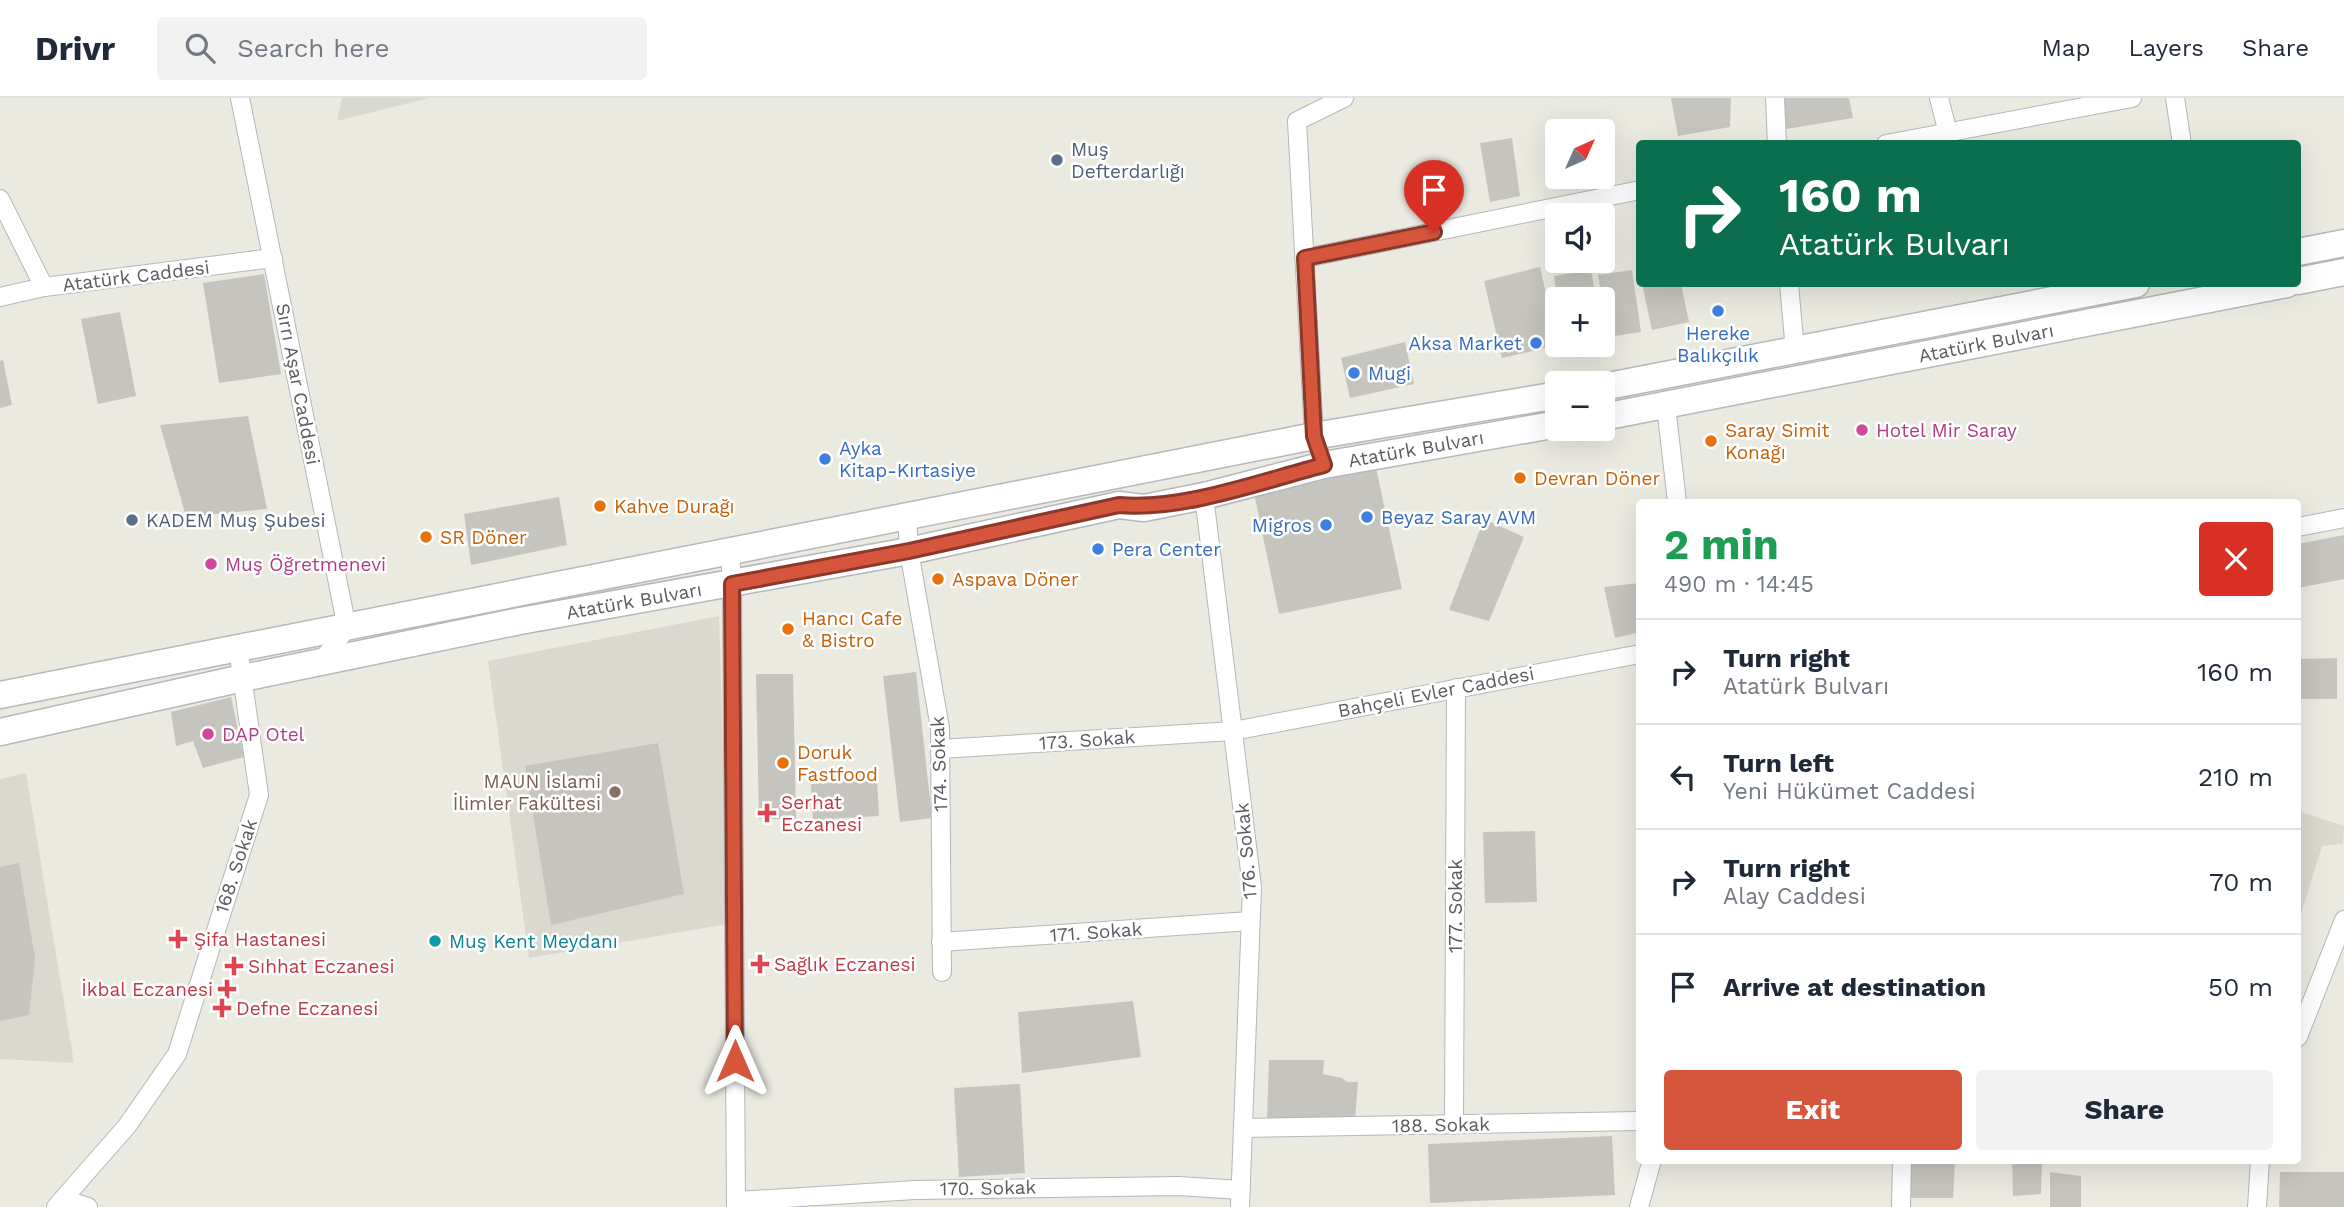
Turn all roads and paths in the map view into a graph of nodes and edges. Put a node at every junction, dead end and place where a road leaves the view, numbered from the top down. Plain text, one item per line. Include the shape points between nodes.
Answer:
1 (240, 98) edge
2 (1345, 98) edge
3 (1775, 98) edge
4 (1939, 98) edge
5 (2132, 98) edge
6 (2175, 98) edge
7 (1948, 133) junction
8 (1777, 140) edge
9 (1909, 140) edge
10 (2181, 140) edge
11 (1636, 191) edge
12 (0, 199) edge
13 (2344, 243) edge
14 (2301, 251) edge
15 (273, 258) junction
16 (1305, 258) junction
17 (2344, 272) edge
18 (2301, 280) edge
19 (44, 287) junction
20 (1789, 287) edge
21 (2121, 287) edge
22 (2272, 287) edge
23 (0, 297) edge
24 (1795, 351) junction
25 (1615, 385) edge
26 (1545, 397) edge
27 (1666, 405) junction
28 (1615, 414) edge
29 (1545, 427) edge
30 (1314, 436) junction
31 (1324, 465) junction
32 (1204, 496) junction
33 (1677, 499) edge
34 (907, 517) junction
35 (2344, 518) edge
36 (2301, 526) edge
37 (909, 551) junction
38 (730, 552) junction
39 (732, 584) junction
40 (347, 628) junction
41 (237, 648) junction
42 (1636, 655) edge
43 (320, 663) junction
44 (243, 678) junction
45 (1456, 688) junction
46 (0, 695) edge
47 (1233, 731) junction
48 (0, 732) edge
49 (940, 749) junction
50 (2344, 920) edge
51 (1251, 921) junction
52 (942, 942) junction
53 (942, 972) dead end
54 (2301, 1029) edge
55 (1636, 1121) edge
56 (1454, 1125) junction
57 (1243, 1128) junction
58 (1651, 1164) edge
59 (1902, 1164) edge
60 (2260, 1164) edge
61 (1241, 1198) edge
62 (60, 1203) edge
63 (736, 1204) edge
64 (88, 1207) edge
65 (1639, 1207) edge
66 (1901, 1207) edge
67 (2257, 1207) edge

1 - 15 street, Sırrı Aşar Caddesi
2 - 16 street via 1297,121
3 - 8 street
4 - 7 street
5 - 7 street
6 - 10 street
7 - 9 street
11 - 16 street
12 - 19 street
13 - 14 main road
15 - 19 street, Atatürk Caddesi
15 - 40 street, Sırrı Aşar Caddesi
16 - 30 street
17 - 18 main road
19 - 23 street, Atatürk Caddesi
20 - 24 street
21 - 24 main road, Atatürk Bulvarı
22 - 27 main road, Atatürk Bulvarı
24 - 25 main road, Atatürk Bulvarı
26 - 30 main road, Atatürk Bulvarı
27 - 28 main road, Atatürk Bulvarı
27 - 33 street
29 - 31 main road, Atatürk Bulvarı
30 - 31 street
30 - 34 main road, Atatürk Bulvarı
31 - 32 main road, Atatürk Bulvarı
32 - 37 main road, Atatürk Bulvarı via 1144,508 1119,505
32 - 47 street, 176. Sokak
34 - 37 street, 174. Sokak
34 - 38 main road, Atatürk Bulvarı
35 - 36 street
37 - 39 main road, Atatürk Bulvarı
37 - 49 street, 174. Sokak
38 - 39 street
38 - 40 main road, Atatürk Bulvarı
39 - 43 main road, Atatürk Bulvarı via 544,616
39 - 63 street
40 - 41 main road, Atatürk Bulvarı
40 - 43 street
41 - 44 street, 168. Sokak
41 - 46 main road, Atatürk Bulvarı
42 - 45 street, Bahçeli Evler Caddesi
43 - 44 main road, Atatürk Bulvarı
44 - 48 main road, Atatürk Bulvarı
44 - 62 street, 168. Sokak via 259,795 177,1054 127,1126
45 - 47 street, Bahçeli Evler Caddesi
45 - 56 street, 177. Sokak
47 - 49 street, 173. Sokak
47 - 51 street, 176. Sokak via 1252,887
49 - 52 street, 174. Sokak
50 - 54 street
51 - 52 street, 171. Sokak
51 - 57 street, 176. Sokak
52 - 53 street, 174. Sokak
55 - 56 street, 188. Sokak
56 - 57 street, 188. Sokak
57 - 61 street, 176. Sokak
58 - 65 street
59 - 66 street
60 - 67 street
61 - 63 street, 170. Sokak via 1178,1185 915,1190
62 - 64 street

